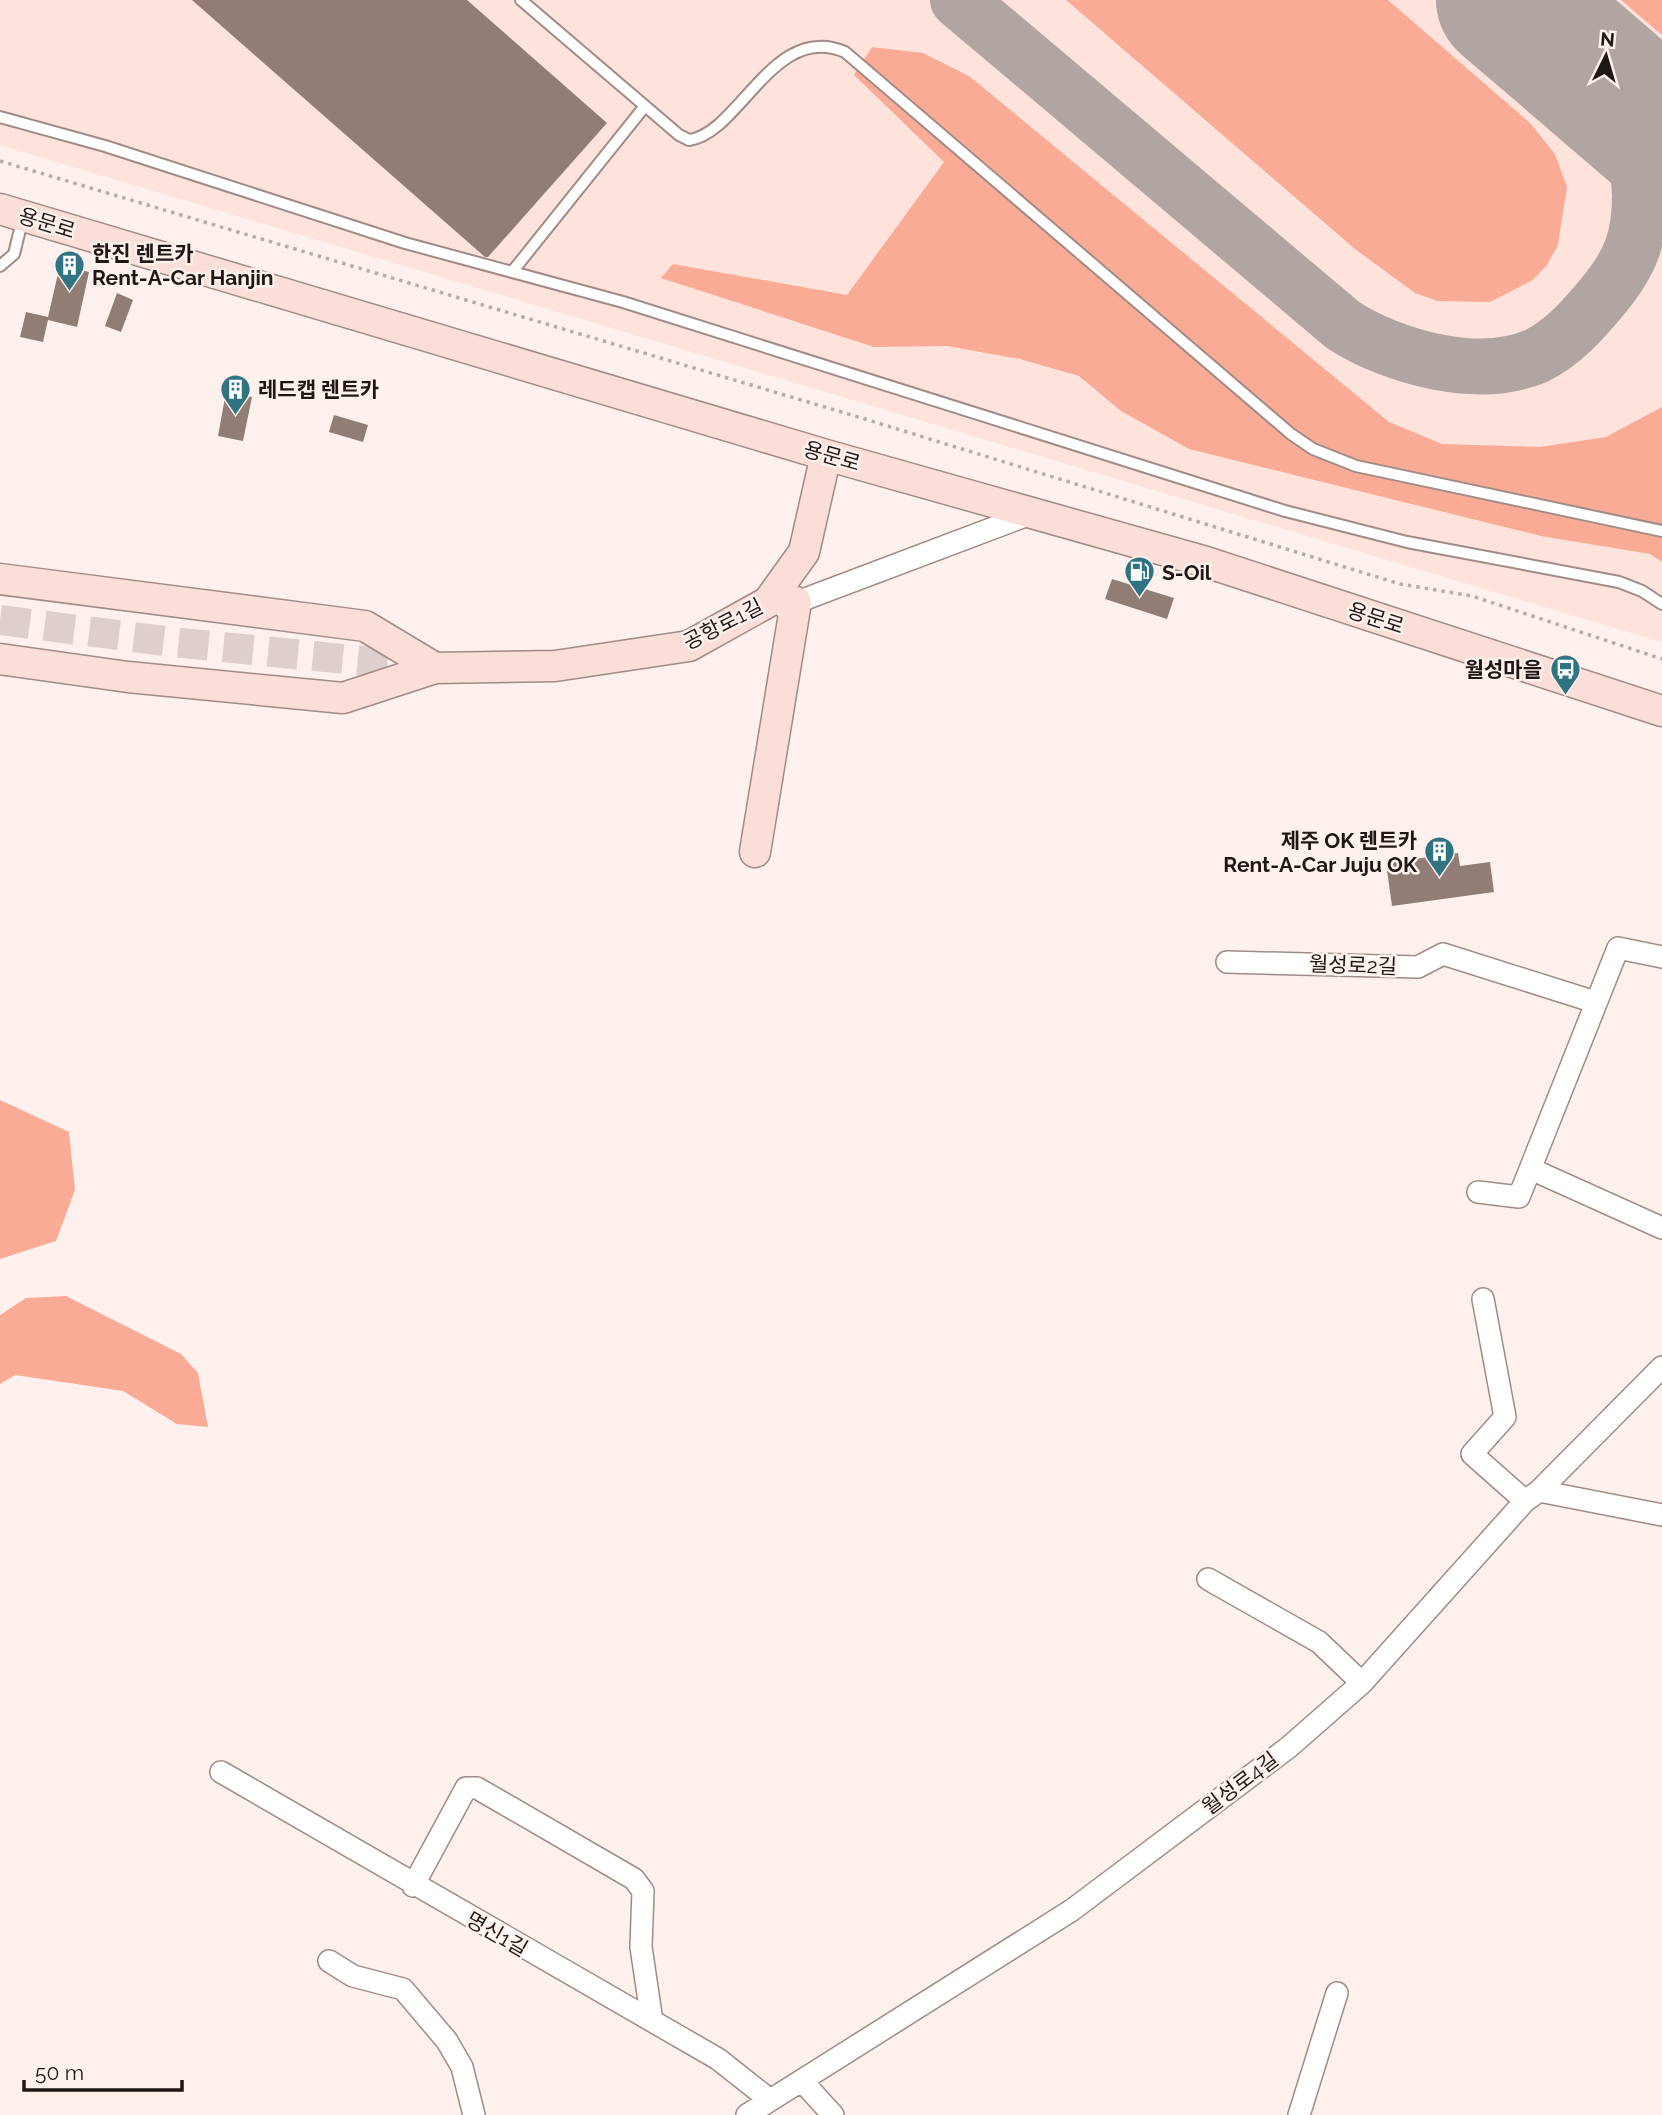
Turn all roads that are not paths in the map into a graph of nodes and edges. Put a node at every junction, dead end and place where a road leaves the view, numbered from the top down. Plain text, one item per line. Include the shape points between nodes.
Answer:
1 (521, 0) edge
2 (645, 106) junction
3 (0, 117) edge
4 (12, 212) edge
5 (0, 266) edge
6 (512, 272) junction
7 (827, 455) junction
8 (1033, 513) junction
9 (1662, 531) edge
10 (0, 579) edge
11 (796, 602) junction
12 (1662, 604) edge
13 (709, 634) junction
14 (0, 659) edge
15 (435, 668) junction
16 (1662, 711) edge
17 (755, 852) dead end
18 (1662, 957) edge
19 (1227, 961) dead end
20 (1595, 1003) junction
21 (1531, 1170) junction
22 (1478, 1192) dead end
23 (1662, 1228) edge
24 (1483, 1299) dead end
25 (1662, 1367) edge
26 (1532, 1496) junction
27 (1662, 1515) edge
28 (1208, 1579) dead end
29 (1362, 1683) junction
30 (221, 1772) dead end
31 (413, 1886) junction
32 (329, 1961) dead end
33 (1337, 1993) dead end
34 (652, 2021) junction
35 (802, 2081) junction
36 (770, 2100) junction
37 (474, 2115) edge
38 (747, 2115) edge
39 (833, 2115) edge
40 (1299, 2115) edge

1 - 2 lane
2 - 6 lane
2 - 9 lane via 679,135 697,139 783,61 820,46 845,52 1313,449 1385,473
3 - 6 lane
4 - 5 lane via 14,254
4 - 7 street, 용문로
6 - 12 lane via 649,310 1285,511 1419,544 1619,582
7 - 8 street, 용문로
7 - 13 street, 공항로1길 via 804,552 768,602
8 - 11 street
8 - 16 street, 용문로 via 1206,562
10 - 15 street via 365,626
11 - 13 street
11 - 17 street, 공항로1길
13 - 15 street, 공항로1길 via 689,646 555,666
14 - 15 street via 343,698
18 - 20 street via 1618,948
19 - 20 street, 월성로2길 via 1419,967 1443,954
20 - 21 street
21 - 22 street via 1519,1197
21 - 23 street
24 - 26 street via 1505,1417 1472,1454
25 - 26 street, 월성로4길
26 - 27 street
26 - 29 street, 월성로4길
28 - 29 street via 1319,1642
29 - 35 street, 월성로4길 via 1289,1747 1072,1910
30 - 31 street, 명신1길
31 - 34 street, 명신1길
31 - 34 street via 466,1788 477,1788 634,1879 642,1891 641,1947
32 - 37 street via 353,1976 402,1989 447,2041 462,2067
33 - 40 street
34 - 36 street, 명신1길 via 718,2059
35 - 36 street, 월성로4길
35 - 39 street
36 - 38 street, 월성로4길

